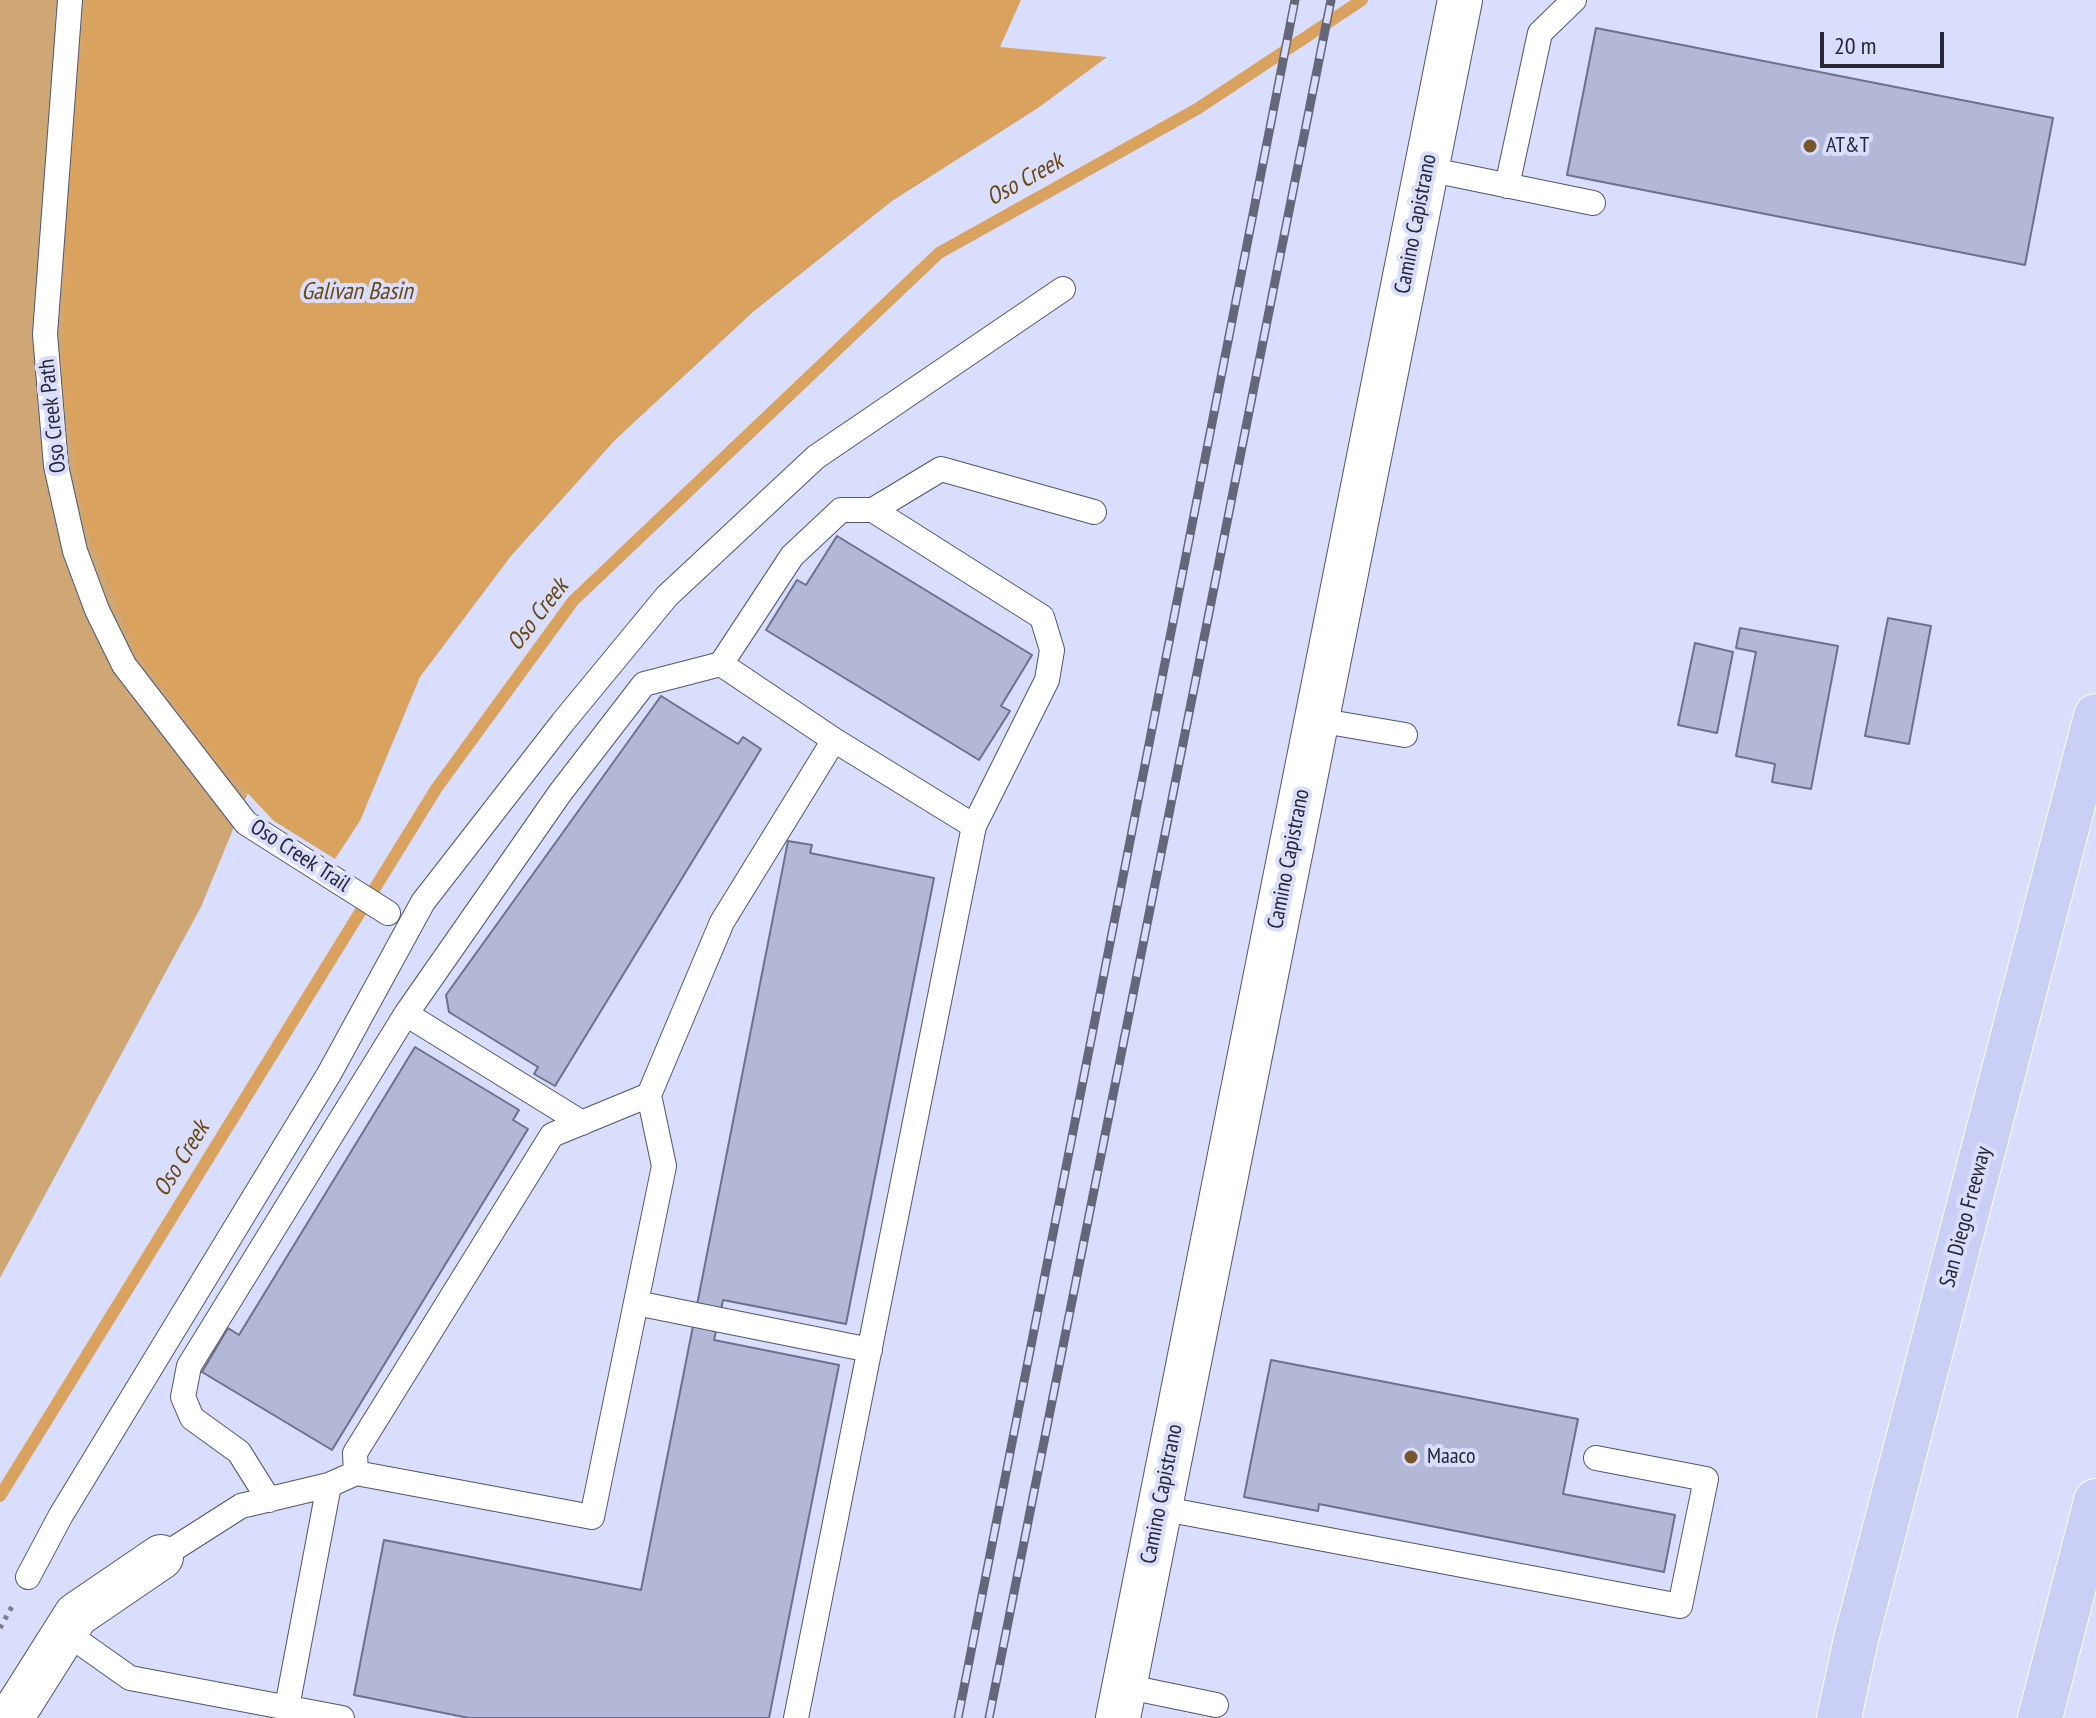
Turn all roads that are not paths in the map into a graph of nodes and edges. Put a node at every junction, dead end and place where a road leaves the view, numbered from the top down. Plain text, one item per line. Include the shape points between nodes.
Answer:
1 (70, 0) edge
2 (1574, 0) edge
3 (1458, 13) edge
4 (1427, 169) junction
5 (1507, 186) junction
6 (1593, 203) dead end
7 (1063, 289) dead end
8 (873, 510) junction
9 (1094, 512) dead end
10 (721, 664) junction
11 (2096, 716) edge
12 (1317, 720) junction
13 (1405, 735) dead end
14 (834, 740) junction
15 (219, 790) joint
16 (974, 826) junction
17 (397, 920) junction
18 (406, 1014) junction
19 (649, 1095) junction
20 (582, 1123) junction
21 (636, 1303) junction
22 (870, 1350) junction
23 (1596, 1458) dead end
24 (356, 1473) junction
25 (329, 1485) junction
26 (269, 1500) junction
27 (2096, 1501) edge
28 (1159, 1508) junction
29 (161, 1557) joint
30 (28, 1577) dead end
31 (65, 1632) junction
32 (1856, 1639) junction
33 (1121, 1702) edge
34 (1216, 1705) dead end
35 (287, 1707) junction
36 (11, 1718) edge
37 (342, 1718) edge
38 (796, 1718) edge
39 (1811, 1718) edge
40 (1839, 1718) edge
41 (2040, 1718) edge

1 - 15 lane, Oso Creek Path via 45,334 56,466 75,551 124,665
2 - 5 lane via 1540,33
3 - 4 street, Camino Capistrano
4 - 5 lane
4 - 12 street, Camino Capistrano
5 - 6 lane
7 - 17 lane via 816,457 667,596 432,890
8 - 9 lane via 941,469
8 - 10 lane via 841,510 792,556
8 - 16 lane via 1042,617 1052,650 1047,680
10 - 14 lane
10 - 18 lane via 644,684 560,793
11 - 32 highway, San Diego Freeway
12 - 13 lane
12 - 28 street, Camino Capistrano
14 - 16 lane
14 - 19 lane via 722,922
15 - 17 lane, Oso Creek Trail via 246,823
16 - 22 lane
17 - 30 lane via 329,1074
18 - 20 lane
18 - 26 lane via 189,1366 183,1397 192,1418 239,1452
19 - 20 lane
19 - 21 lane via 664,1166
20 - 24 lane via 552,1135 355,1453
21 - 22 lane
21 - 24 lane via 592,1517
22 - 38 lane
23 - 28 lane via 1706,1479 1680,1606
24 - 25 lane
25 - 26 lane
25 - 35 lane
26 - 29 lane via 241,1506
27 - 41 highway
28 - 33 street, Camino Capistrano
29 - 31 street via 76,1615
31 - 35 lane via 130,1678
31 - 36 street
32 - 39 highway
32 - 40 highway, San Diego Freeway
33 - 34 lane
35 - 37 lane

